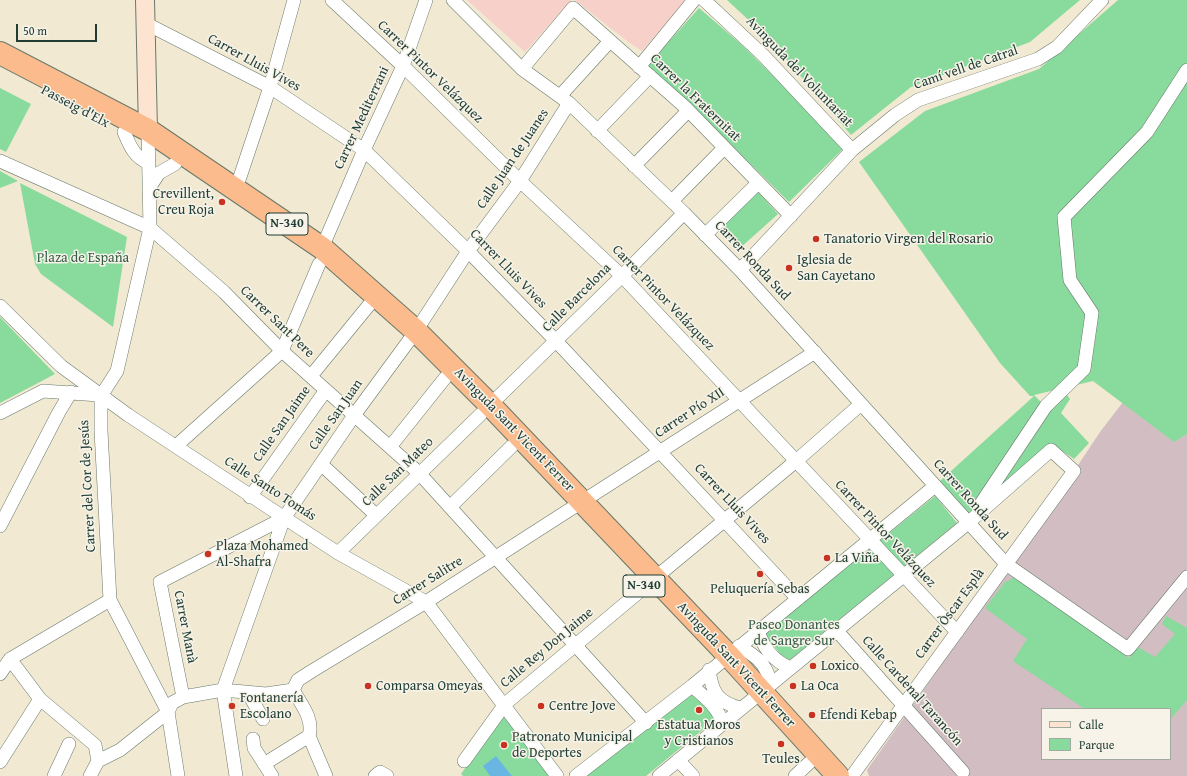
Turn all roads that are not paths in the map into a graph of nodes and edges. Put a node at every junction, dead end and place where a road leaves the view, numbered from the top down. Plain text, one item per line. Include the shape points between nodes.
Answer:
1 (145, 0) edge
2 (294, 0) edge
3 (332, 0) edge
4 (426, 0) edge
5 (453, 0) edge
6 (694, 0) edge
7 (704, 0) edge
8 (1102, 0) edge
9 (145, 23) junction
10 (610, 41) junction
11 (0, 53) edge
12 (403, 66) junction
13 (0, 67) edge
14 (639, 67) junction
15 (522, 69) junction
16 (1187, 70) edge
17 (650, 76) junction
18 (270, 87) junction
19 (564, 100) junction
20 (688, 111) junction
21 (597, 131) junction
22 (148, 147) junction
23 (724, 148) junction
24 (364, 150) junction
25 (852, 150) junction
26 (0, 161) edge
27 (175, 164) junction
28 (634, 166) junction
29 (520, 181) junction
30 (758, 183) junction
31 (149, 188) junction
32 (236, 189) junction
33 (672, 201) junction
34 (684, 213) junction
35 (791, 216) junction
36 (150, 228) junction
37 (705, 235) junction
38 (468, 251) junction
39 (320, 256) junction
40 (740, 270) junction
41 (622, 276) junction
42 (368, 305) junction
43 (0, 306) edge
44 (412, 336) junction
45 (556, 341) junction
46 (282, 351) junction
47 (815, 352) junction
48 (311, 376) junction
49 (445, 378) junction
50 (326, 390) junction
51 (71, 392) junction
52 (101, 396) junction
53 (739, 401) junction
54 (862, 404) junction
55 (485, 409) junction
56 (0, 413) edge
57 (355, 414) junction
58 (176, 446) junction
59 (390, 446) junction
60 (512, 446) junction
61 (660, 451) junction
62 (796, 461) junction
63 (321, 464) junction
64 (419, 473) junction
65 (935, 486) junction
66 (250, 496) junction
67 (576, 505) junction
68 (450, 507) junction
69 (376, 515) junction
70 (284, 518) junction
71 (725, 519) junction
72 (968, 523) junction
73 (0, 526) edge
74 (870, 541) junction
75 (338, 553) junction
76 (496, 556) junction
77 (1006, 564) junction
78 (902, 576) junction
79 (1187, 577) edge
80 (650, 582) junction
81 (798, 599) junction
82 (110, 600) junction
83 (426, 602) junction
84 (758, 631) junction
85 (837, 631) junction
86 (957, 632) junction
87 (575, 645) junction
88 (5, 658) edge
89 (723, 659) junction
90 (790, 668) junction
91 (0, 674) edge
92 (692, 686) junction
93 (223, 690) junction
94 (293, 690) junction
95 (248, 692) junction
96 (755, 696) junction
97 (183, 697) junction
98 (40, 699) junction
99 (504, 704) junction
100 (903, 706) junction
101 (168, 712) junction
102 (263, 719) dead end
103 (646, 722) junction
104 (723, 722) junction
105 (309, 736) junction
106 (253, 739) dead end
107 (68, 744) dead end
108 (98, 760) junction
109 (464, 760) dead end
110 (678, 760) junction
111 (0, 762) edge
112 (264, 764) junction
113 (809, 772) edge
114 (963, 772) dead end
115 (54, 776) edge
116 (90, 776) edge
117 (178, 776) edge
118 (236, 776) edge
119 (272, 776) edge
120 (326, 776) edge
121 (375, 776) edge
122 (387, 776) edge
123 (558, 776) edge
124 (576, 776) edge
125 (659, 776) edge
126 (693, 776) edge
127 (838, 776) edge
128 (852, 776) edge

1 - 9 street
2 - 18 street
3 - 12 street, Carrer Pintor Velázquez
4 - 12 street, Carrer Mediterrani
5 - 15 street, Carrer Ronda Sud
6 - 14 street
7 - 25 street, Avinguda del Voluntariat via 763,55
8 - 25 street, Camí vell de Catral via 1057,47 1038,59 918,100
9 - 18 street, Carrer Lluis Vives
9 - 22 street
10 - 14 street, Carrer la Fraternitat
10 - 15 street, Carrer la Fraternitat via 573,8
10 - 19 street, Calle Juan de Juanes
11 - 22 highway, Passeig d'Elx / N-340
12 - 24 street, Carrer Mediterrani
12 - 29 street, Carrer Pintor Velázquez
13 - 22 highway, Passeig d'Elx / N-340
14 - 17 street, Carrer la Fraternitat
15 - 19 street, Carrer Ronda Sud
16 - 72 street via 1148,132 1064,217 1070,280 1092,313 1084,369 1046,406
17 - 20 street, Carrer la Fraternitat
17 - 21 street
18 - 24 street, Carrer Lluis Vives
18 - 32 street
19 - 21 street, Carrer Ronda Sud
19 - 29 street, Calle Juan de Juanes
20 - 23 street, Carrer la Fraternitat
20 - 28 street
21 - 28 street, Carrer Ronda Sud
22 - 27 highway, Avinguda Sant Vicent Ferrer / N-340
22 - 31 street
22 - 32 highway, Avinguda Sant Vicent Ferrer / N-340
23 - 30 street, Carrer la Fraternitat
23 - 33 street
24 - 38 street, Carrer Lluis Vives
24 - 39 street, Carrer Mediterrani
25 - 35 street, Camí vell de Catral
26 - 36 street, Carrer Sant Pere
27 - 31 street via 159,173
27 - 39 highway, Avinguda Sant Vicent Ferrer / N-340
28 - 33 street, Carrer Ronda Sud
29 - 38 street, Calle Juan de Juanes
29 - 41 street, Carrer Pintor Velázquez
30 - 35 street, Carrer la Fraternitat
30 - 37 street
31 - 36 street
32 - 39 highway, Avinguda Sant Vicent Ferrer / N-340
33 - 34 street, Carrer Ronda Sud
34 - 37 street, Carrer Ronda Sud
34 - 41 street, Calle Barcelona
35 - 40 street, Camí vell de Catral
36 - 46 street, Carrer Sant Pere via 224,292
36 - 52 street via 117,371
37 - 40 street, Carrer Ronda Sud
38 - 44 street, Calle Juan de Juanes
38 - 45 street, Carrer Lluis Vives
39 - 42 highway, Avinguda Sant Vicent Ferrer / N-340
39 - 44 highway, Avinguda Sant Vicent Ferrer / N-340
39 - 46 street, Carrer Mediterrani
40 - 47 street, Carrer Ronda Sud
41 - 45 street, Calle Barcelona
41 - 53 street, Carrer Pintor Velázquez
42 - 44 highway, Avinguda Sant Vicent Ferrer / N-340
42 - 48 street
43 - 52 street, Calle Santo Tomás via 61,366
44 - 49 highway, Avinguda Sant Vicent Ferrer / N-340
44 - 55 highway, Avinguda Sant Vicent Ferrer / N-340
44 - 57 street, Calle San Juan
45 - 55 street, Calle Barcelona
45 - 61 street, Carrer Lluis Vives
46 - 48 street, Carrer Sant Pere
46 - 58 street
47 - 53 street, Carrer Pío XII
47 - 54 street, Carrer Ronda Sud
48 - 50 street, Carrer Sant Pere
49 - 55 highway, Avinguda Sant Vicent Ferrer / N-340
49 - 59 street
50 - 57 street, Carrer Sant Pere
50 - 66 street, Calle San Jaime
51 - 52 street
51 - 56 street via 43,391
51 - 73 street
52 - 58 street, Calle Santo Tomás
52 - 82 street, Carrer del Cor de Jesús
53 - 61 street, Carrer Pío XII
53 - 62 street, Carrer Pintor Velázquez
54 - 62 street, Calle Rey Don Jaime
54 - 65 street, Carrer Ronda Sud
55 - 60 highway, Avinguda Sant Vicent Ferrer / N-340
55 - 64 street, Calle San Mateo
55 - 67 highway, Avinguda Sant Vicent Ferrer / N-340
57 - 59 street, Carrer Sant Pere
57 - 63 street, Calle San Juan
58 - 66 street, Calle Santo Tomás
59 - 64 street, Carrer Sant Pere
60 - 67 highway, Avinguda Sant Vicent Ferrer / N-340
60 - 68 street
61 - 67 street, Carrer Pío XII
61 - 71 street, Carrer Lluis Vives
62 - 71 street, Calle Rey Don Jaime
62 - 74 street, Carrer Pintor Velázquez
63 - 69 street
63 - 70 street, Calle San Juan
64 - 68 street, Carrer Sant Pere
64 - 69 street, Calle San Mateo
65 - 72 street, Carrer Ronda Sud
65 - 74 street
66 - 70 street, Calle Santo Tomás
67 - 76 street, Carrer Salitre
67 - 80 highway, Avinguda Sant Vicent Ferrer / N-340
68 - 76 street, Carrer Sant Pere
69 - 75 street, Calle San Mateo
70 - 75 street, Calle Santo Tomás
70 - 93 street
70 - 97 street, Carrer Manà via 160,582
71 - 80 street, Calle Rey Don Jaime
71 - 81 street, Carrer Lluis Vives
72 - 77 street, Carrer Ronda Sud
72 - 77 street, Carrer Òscar Esplà via 1051,450 1074,471
72 - 78 street
74 - 78 street, Carrer Pintor Velázquez
74 - 81 street
75 - 83 street, Calle Santo Tomás
76 - 83 street, Carrer Salitre
76 - 87 street, Carrer Sant Pere
77 - 79 street, Carrer Ronda Sud via 1128,649
77 - 86 street, Carrer Òscar Esplà
78 - 85 street
78 - 86 street, Carrer Pintor Velázquez
80 - 87 street, Calle Rey Don Jaime
80 - 89 highway, Avinguda Sant Vicent Ferrer / N-340
81 - 84 street
82 - 88 street
82 - 101 street, Carrer del Cor de Jesús
83 - 94 street, Carrer Salitre via 298,680
83 - 99 street
84 - 89 street
84 - 90 street via 762,644 769,654
85 - 90 street
85 - 100 street, Calle Cardenal Tarancón
86 - 100 street, Carrer Òscar Esplà
87 - 99 street, Calle Rey Don Jaime
87 - 103 street, Carrer Sant Pere
88 - 91 street
88 - 98 street
89 - 92 street
89 - 96 highway, Avinguda Sant Vicent Ferrer / N-340
89 - 96 street via 711,685 717,696 728,705
90 - 96 street
92 - 103 street
92 - 104 street via 718,710
93 - 95 street
93 - 97 street
93 - 118 street
94 - 95 street via 273,693
94 - 105 street via 308,717 311,728
95 - 102 street
96 - 104 street
96 - 113 highway, Avinguda Sant Vicent Ferrer / N-340
96 - 127 highway, Avinguda Sant Vicent Ferrer / N-340
97 - 101 street via 172,703
98 - 108 street via 96,745
98 - 111 street
99 - 109 street, Calle Rey Don Jaime
99 - 123 street
100 - 114 street, Calle Cardenal Tarancón
100 - 128 street, Carrer Òscar Esplà
101 - 108 street via 120,750
101 - 117 street, Carrer del Cor de Jesús
103 - 124 street
104 - 110 street
105 - 112 street
105 - 120 street
106 - 112 street via 254,748
107 - 115 street
108 - 116 street
110 - 125 street
110 - 126 street
112 - 119 street
121 - 122 street via 380,772

